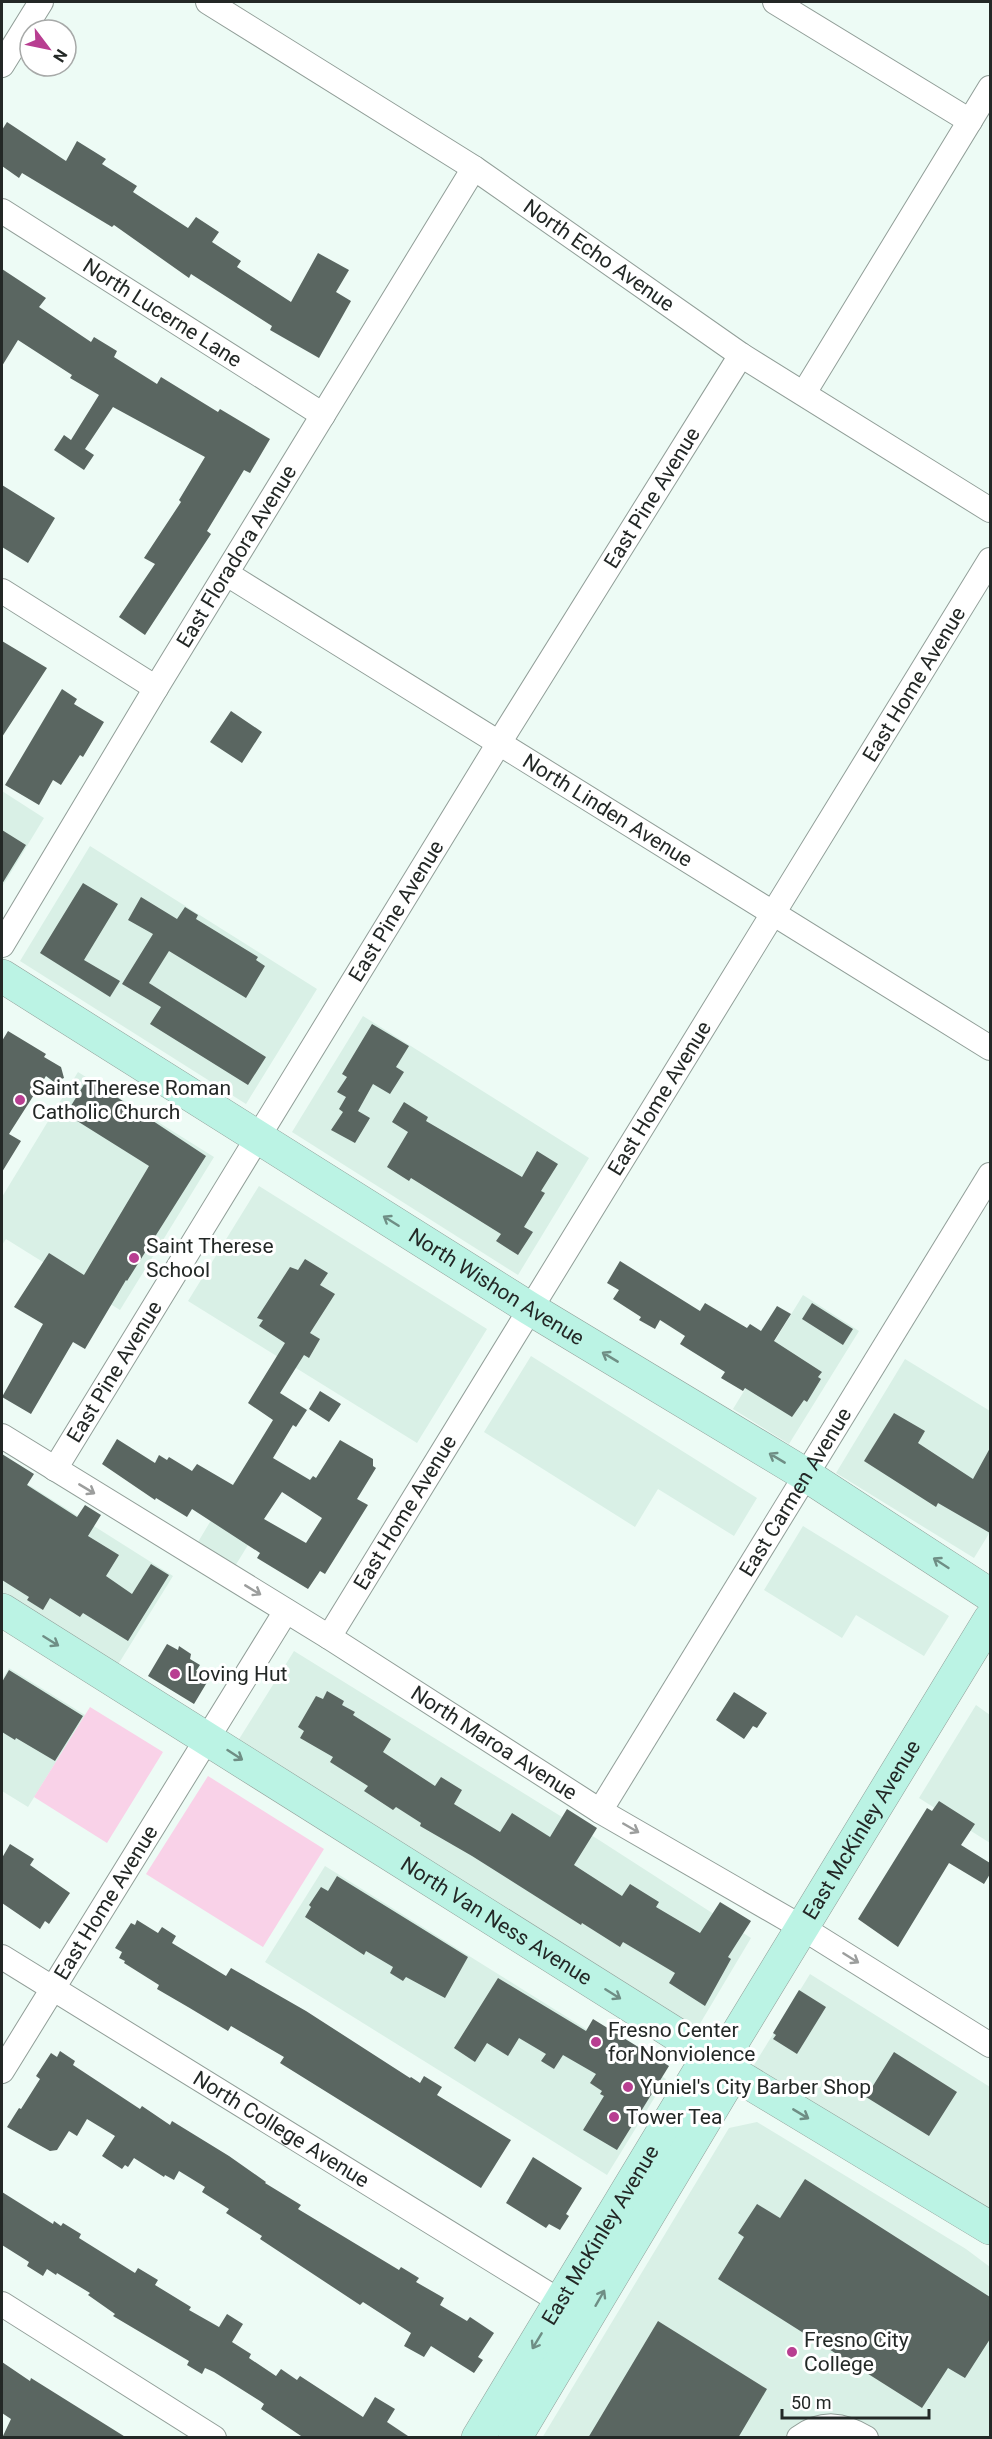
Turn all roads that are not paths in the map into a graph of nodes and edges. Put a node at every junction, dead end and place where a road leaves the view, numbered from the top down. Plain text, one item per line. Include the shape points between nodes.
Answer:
1 (41, 2) edge
2 (208, 2) edge
3 (775, 2) edge
4 (2, 65) edge
5 (990, 88) edge
6 (970, 121) junction
7 (474, 168) junction
8 (2, 211) edge
9 (741, 355) junction
10 (804, 393) junction
11 (323, 415) junction
12 (990, 510) edge
13 (990, 560) edge
14 (227, 574) junction
15 (2, 591) edge
16 (156, 688) junction
17 (499, 743) junction
18 (775, 913) junction
19 (2, 945) edge
20 (2, 976) edge
21 (990, 1048) edge
22 (257, 1138) junction
23 (990, 1175) edge
24 (529, 1308) junction
25 (2, 1436) edge
26 (55, 1469) junction
27 (806, 1475) junction
28 (990, 1595) edge
29 (2, 1610) edge
30 (286, 1611) junction
31 (990, 1619) edge
32 (329, 1636) junction
33 (207, 1737) junction
34 (600, 1810) junction
35 (801, 1927) junction
36 (2, 1957) edge
37 (52, 1988) junction
38 (990, 2045) edge
39 (724, 2057) junction
40 (2, 2071) edge
41 (978, 2220) edge
42 (990, 2242) edge
43 (561, 2302) junction
44 (2, 2304) edge
45 (214, 2438) edge
46 (478, 2438) edge
47 (515, 2438) edge
48 (799, 2438) edge
49 (866, 2438) edge

1 - 4 street
2 - 7 street, North Echo Avenue
3 - 6 street
5 - 6 street
6 - 10 street
7 - 9 street, North Echo Avenue
7 - 11 street, East Floradora Avenue
8 - 11 street, North Lucerne Lane
9 - 10 street, North Echo Avenue
9 - 17 street, East Pine Avenue
10 - 12 street, North Echo Avenue
11 - 14 street, East Floradora Avenue
13 - 18 street, East Home Avenue
14 - 16 street, East Floradora Avenue
14 - 17 street, North Linden Avenue
15 - 16 street
16 - 19 street, East Floradora Avenue
17 - 18 street, North Linden Avenue
17 - 22 street, East Pine Avenue
18 - 21 street, North Linden Avenue
18 - 24 street, East Home Avenue
20 - 22 main road, North Wishon Avenue
24 -> 22 main road, North Wishon Avenue
22 - 26 street, East Pine Avenue
23 - 27 street, East Carmen Avenue
27 -> 24 main road, North Wishon Avenue
24 - 32 street, East Home Avenue
25 - 26 street, North Maroa Avenue
26 -> 30 street, North Maroa Avenue
28 -> 27 main road, North Wishon Avenue
27 - 34 street, East Carmen Avenue
29 -> 33 main road, North Van Ness Avenue
30 - 32 street, North Maroa Avenue
30 - 33 street, East Home Avenue
31 - 35 main road, East McKinley Avenue
32 - 34 street, North Maroa Avenue
33 - 37 street, East Home Avenue
33 -> 39 main road, North Van Ness Avenue via 690,2043
34 -> 35 street, North Maroa Avenue
35 -> 38 street, North Maroa Avenue
35 - 39 main road, East McKinley Avenue
36 - 37 street, North College Avenue
37 - 40 street, East Home Avenue
37 - 43 street, North College Avenue
39 -> 41 main road, North Van Ness Avenue
39 - 43 main road, East McKinley Avenue
47 -> 39 main road, East McKinley Avenue
41 - 42 street
43 -> 46 main road, East McKinley Avenue
44 - 45 street
48 - 49 street via 824,2425 846,2428

